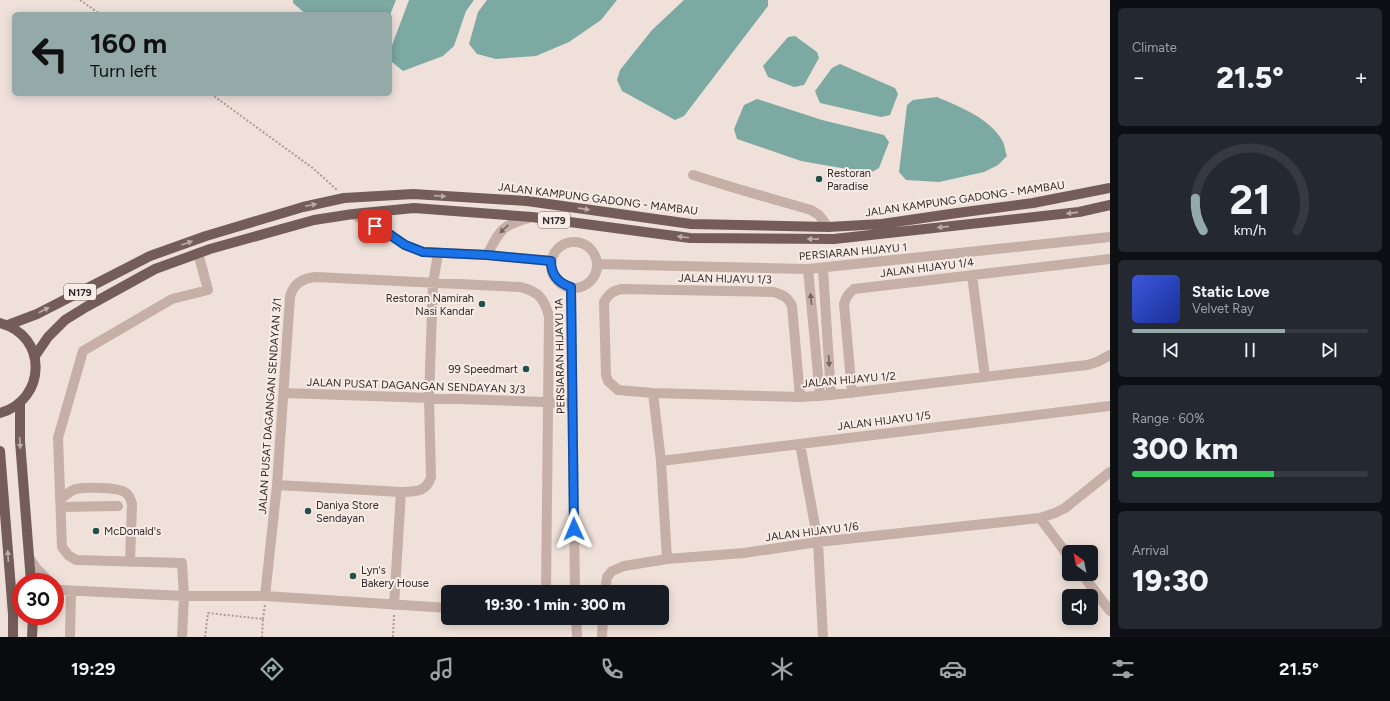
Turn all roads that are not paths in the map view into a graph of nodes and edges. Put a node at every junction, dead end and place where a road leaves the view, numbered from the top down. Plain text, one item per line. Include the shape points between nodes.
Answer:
1 (693, 175) dead end
2 (1110, 188) edge
3 (1110, 205) edge
4 (353, 214) junction
5 (532, 217) junction
6 (828, 227) junction
7 (1110, 237) edge
8 (198, 253) junction
9 (438, 254) junction
10 (487, 255) junction
11 (1110, 259) edge
12 (551, 261) junction
13 (597, 264) junction
14 (823, 268) junction
15 (808, 269) junction
16 (972, 275) junction
17 (433, 283) junction
18 (571, 287) junction
19 (4, 324) edge
20 (604, 340) joint
21 (1110, 355) edge
22 (35, 356) junction
23 (985, 377) junction
24 (284, 393) junction
25 (654, 393) junction
26 (852, 393) junction
27 (831, 395) junction
28 (820, 396) junction
29 (800, 397) junction
30 (428, 399) junction
31 (547, 403) junction
32 (572, 403) junction
33 (20, 404) junction
34 (1110, 406) edge
35 (0, 413) edge
36 (800, 444) junction
37 (0, 451) edge
38 (661, 461) junction
39 (1110, 472) edge
40 (277, 485) junction
41 (401, 492) junction
42 (61, 503) junction
43 (118, 506) dead end
44 (1040, 518) junction
45 (818, 542) junction
46 (1062, 548) edge
47 (30, 559) junction
48 (667, 560) junction
49 (130, 562) junction
50 (31, 573) edge
51 (41, 573) edge
52 (1089, 581) edge
53 (546, 585) edge
54 (576, 585) edge
55 (606, 585) edge
56 (64, 590) edge
57 (71, 591) junction
58 (184, 596) junction
59 (265, 596) junction
60 (1106, 598) edge
61 (394, 605) junction
62 (441, 608) edge
63 (1110, 611) edge
64 (33, 625) edge
65 (576, 625) edge
66 (603, 625) edge
67 (14, 637) edge
68 (32, 637) edge
69 (70, 637) edge
70 (182, 637) edge
71 (577, 637) edge
72 (602, 637) edge
73 (823, 637) edge

1 - 6 street via 811,210 819,215
2 - 6 main road, JALAN KAMPUNG GADONG - MAMBAU / N179 via 1034,203 882,224
3 -> 5 main road, JALAN KAMPUNG GADONG - MAMBAU / N179 via 1079,212 834,239 690,238
4 - 5 main road, JALAN KAMPUNG GADONG - MAMBAU / N179 via 414,208
4 - 8 main road, JALAN KAMPUNG GADONG - MAMBAU / N179 via 314,220
4 - 9 street via 405,245 423,252
5 -> 10 street via 505,226
19 -> 6 main road, JALAN KAMPUNG GADONG - MAMBAU / N179 via 37,314 150,256 213,234 344,198 413,194 526,201 691,224
7 - 14 street, PERSIARAN HIJAYU 1
8 - 22 main road, JALAN KAMPUNG GADONG - MAMBAU / N179 via 155,269 65,320 48,337
8 - 42 street via 208,290 172,299 83,351 58,438
9 - 10 street
9 - 17 street
10 - 12 street
11 - 16 street, JALAN HIJAYU 1/4
12 - 13 street via 558,248 564,244 579,242 591,249
12 - 18 street via 551,268 558,281
13 - 15 street, PERSIARAN HIJAYU 1
13 - 18 street via 596,271 586,284
14 - 15 street, PERSIARAN HIJAYU 1
14 -> 27 street
28 -> 15 street
16 - 23 street
16 - 26 street, JALAN HIJAYU 1/4 via 860,288 848,293 844,304
17 - 24 street, JALAN PUSAT DAGANGAN SENDAYAN 3/1 via 316,277 296,285 290,296
17 - 30 street
17 - 31 street, JALAN PUSAT DAGANGAN SENDAYAN 3/1 via 520,287 529,289 542,300 549,317
18 - 32 street, PERSIARAN HIJAYU 1A
19 - 22 main road via 20,333 30,343
20 - 25 street, JALAN HIJAYU 1/2 via 606,375 613,387 618,390
20 - 29 street, JALAN HIJAYU 1/3 via 604,302 613,291 694,290 782,294 789,299 792,306
21 - 23 street, JALAN HIJAYU 1/2 via 1087,365
22 - 33 main road via 34,382
23 - 26 street, JALAN HIJAYU 1/2
24 - 30 street, JALAN PUSAT DAGANGAN SENDAYAN 3/3
24 - 40 street, JALAN PUSAT DAGANGAN SENDAYAN 3/1
25 - 29 street, JALAN HIJAYU 1/2
25 - 38 street
26 - 27 street, JALAN HIJAYU 1/2
27 - 28 street, JALAN HIJAYU 1/2
28 - 29 street, JALAN HIJAYU 1/2
30 - 31 street, JALAN PUSAT DAGANGAN SENDAYAN 3/3
30 - 41 street via 429,484 419,490
31 - 32 street, JALAN PUSAT DAGANGAN SENDAYAN 3/3
31 - 53 street, JALAN PUSAT DAGANGAN SENDAYAN 3/1
32 - 54 street, PERSIARAN HIJAYU 1A
33 - 35 main road
33 -> 47 main road
34 - 36 street, JALAN HIJAYU 1/5
36 - 38 street, JALAN HIJAYU 1/5
36 - 45 street
67 -> 37 main road
38 - 48 street
39 - 44 street, JALAN HIJAYU 1/6 via 1065,508
40 - 41 street
40 - 59 street, JALAN PUSAT DAGANGAN SENDAYAN 3/1
41 - 61 street
42 - 43 street
42 - 49 street via 62,547 68,555 76,560
42 - 49 street via 75,489 119,489 126,493 132,504
44 - 45 street, JALAN HIJAYU 1/6
44 - 46 street
45 - 48 street, JALAN HIJAYU 1/6 via 744,553
45 - 73 street
47 - 50 main road
47 - 51 street
48 - 55 street, JALAN HIJAYU 1/6 via 617,568 607,577
49 - 58 street via 182,563
52 - 60 street
56 - 57 street
57 - 58 street
57 - 69 street
58 - 59 street
58 - 70 street
59 - 61 street
60 - 63 street
61 - 62 street
64 - 68 main road
65 - 71 street
66 - 72 street

